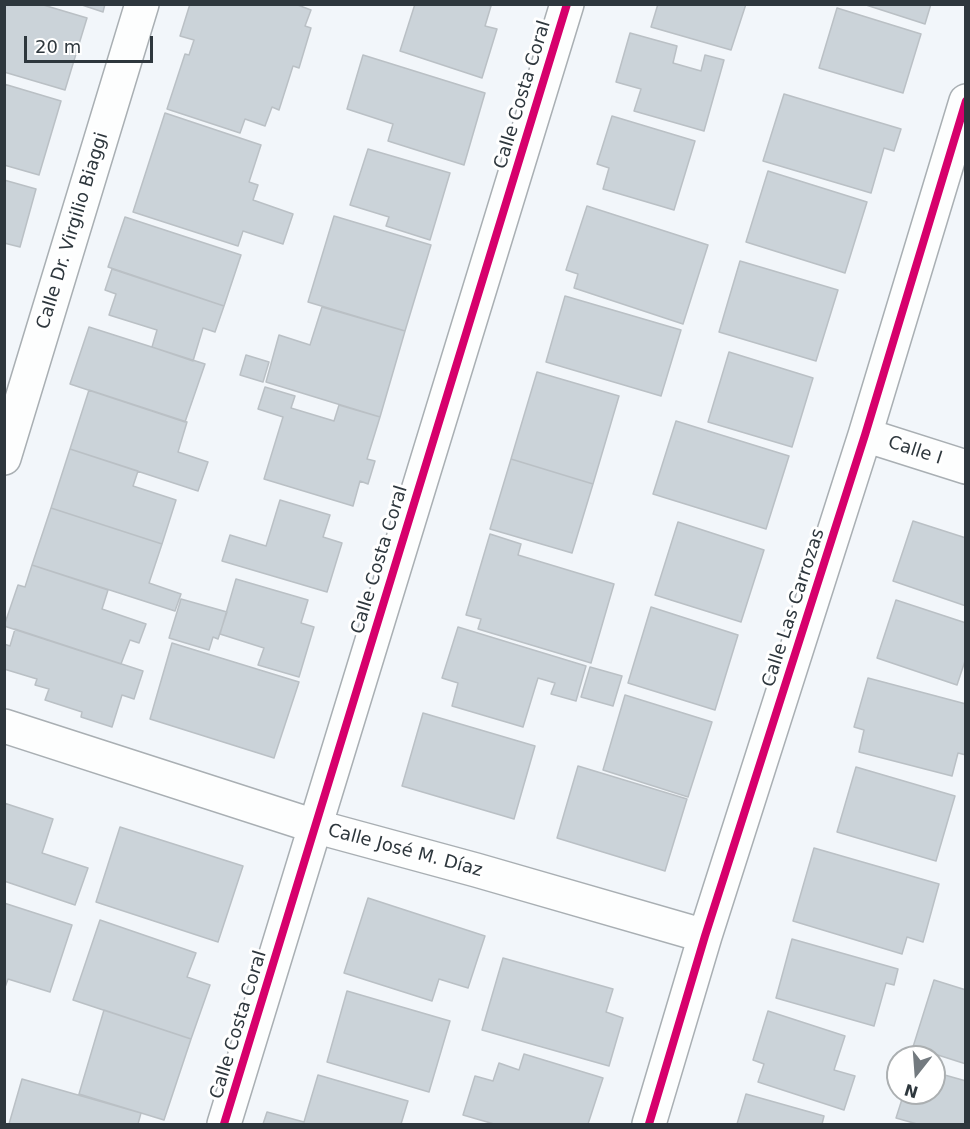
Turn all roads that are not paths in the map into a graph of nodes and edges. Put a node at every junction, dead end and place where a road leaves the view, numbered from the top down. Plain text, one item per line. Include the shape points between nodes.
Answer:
1 (142, 4) edge
2 (567, 4) edge
3 (966, 101) edge
4 (865, 435) junction
5 (4, 458) edge
6 (966, 467) edge
7 (4, 726) edge
8 (314, 826) junction
9 (705, 936) junction
10 (224, 1125) edge
11 (649, 1125) edge

1 - 5 street, Calle Dr. Virgilio Biaggi
2 - 8 street, Calle Costa Coral
3 - 4 street, Calle Las Carrozas
4 - 6 street, Calle I
4 - 9 street, Calle Las Carrozas
7 - 8 street, Calle José M. Díaz
8 - 9 street, Calle José M. Díaz
8 - 10 street, Calle Costa Coral
9 - 11 street, Calle Las Carrozas

